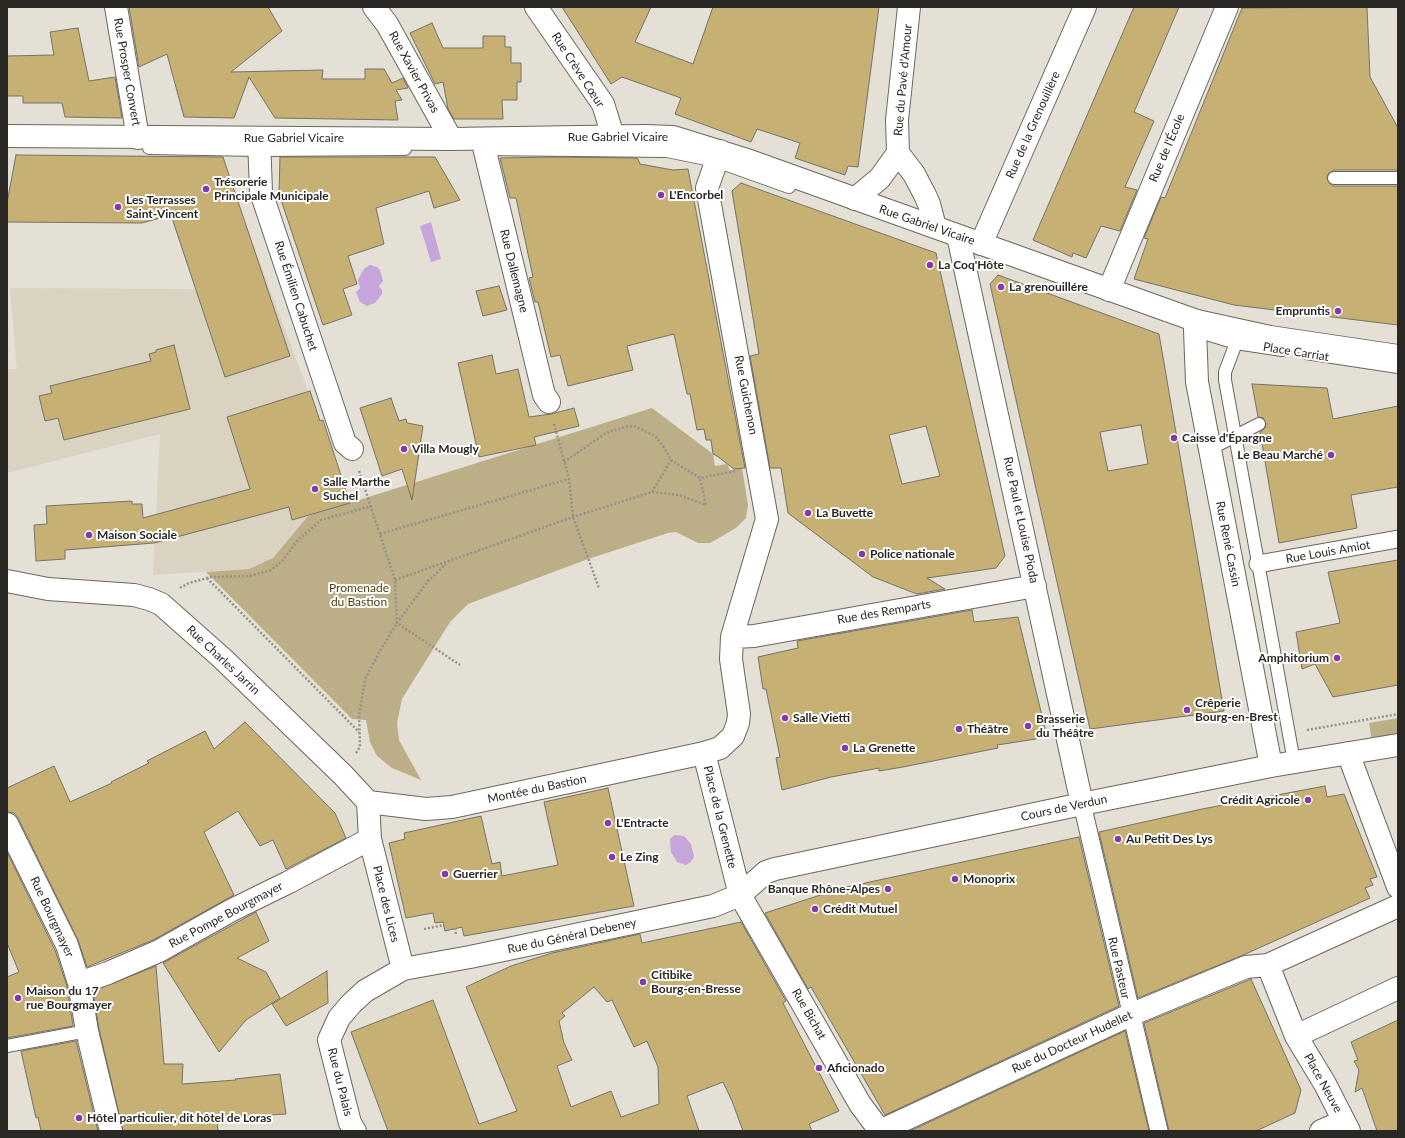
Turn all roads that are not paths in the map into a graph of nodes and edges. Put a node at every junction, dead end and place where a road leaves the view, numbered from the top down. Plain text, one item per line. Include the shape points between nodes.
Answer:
1 (116, 7) edge
2 (374, 7) edge
3 (536, 7) edge
4 (909, 7) edge
5 (1084, 7) edge
6 (1227, 7) edge
7 (7, 136) edge
8 (138, 138) junction
9 (615, 143) junction
10 (260, 144) junction
11 (455, 144) junction
12 (483, 144) junction
13 (7, 146) edge
14 (898, 152) junction
15 (718, 156) junction
16 (1334, 178) dead end
17 (1398, 178) edge
18 (855, 199) junction
19 (935, 227) junction
20 (967, 242) junction
21 (1109, 290) junction
22 (1196, 325) junction
23 (1236, 343) junction
24 (1398, 356) edge
25 (1398, 367) edge
26 (549, 402) dead end
27 (1259, 424) dead end
28 (1235, 436) junction
29 (352, 449) road end
30 (1210, 449) junction
31 (1398, 539) edge
32 (1258, 564) junction
33 (7, 581) edge
34 (1035, 586) junction
35 (732, 637) junction
36 (1398, 745) edge
37 (704, 753) junction
38 (1348, 753) junction
39 (1294, 762) junction
40 (1271, 766) junction
41 (368, 802) junction
42 (1082, 804) junction
43 (7, 824) edge
44 (370, 839) junction
45 (1398, 887) edge
46 (740, 896) junction
47 (1398, 906) edge
48 (1268, 965) junction
49 (403, 969) junction
50 (79, 983) junction
51 (1398, 988) edge
52 (1130, 1015) junction
53 (87, 1031) junction
54 (1296, 1036) junction
55 (7, 1046) edge
56 (1347, 1126) edge
57 (350, 1128) edge
58 (111, 1131) edge
59 (880, 1131) edge
60 (1159, 1131) edge
61 (1321, 1131) edge

1 - 8 street, Rue Prosper Convert
2 - 11 street, Rue Xavier Privas via 387,24
3 - 9 street, Rue Crève Cœur via 603,104
4 - 14 street, Rue du Pavé d'Amour via 897,120
5 - 20 street, Rue de la Grenouillère
6 - 21 street, Rue de l'École
7 - 8 street, Rue Gabriel Vicaire
8 - 10 street, Rue Gabriel Vicaire
9 - 12 street, Rue Gabriel Vicaire
9 - 15 street, Rue Gabriel Vicaire via 672,137
10 - 11 street, Rue Gabriel Vicaire
10 - 13 lane
10 - 29 street, Rue Émilien Cabuchet via 261,192 345,443
11 - 12 street, Rue Gabriel Vicaire
12 - 26 street, Rue Dallemagne via 544,395
14 - 18 street, Rue du Pavé d'Amour via 880,178
14 - 19 street, Rue du Pavé d'Amour via 914,174 927,199
15 - 18 street, Rue Gabriel Vicaire
15 - 20 lane
15 - 35 street, Rue Guichenon via 707,188 767,519
16 - 17 lane
18 - 19 street, Rue Gabriel Vicaire
19 - 20 street, Rue Gabriel Vicaire
20 - 21 street, Rue Gabriel Vicaire
20 - 22 lane, Rue Gabriel Vicaire
20 - 34 street, Rue Paul et Louise Pioda
21 - 22 street, Rue Gabriel Vicaire
22 - 23 lane, Place Carriat
22 - 24 street, Place Carriat
22 - 30 street, Rue René Cassin via 1197,382
23 - 25 lane, Place Carriat
23 - 28 lane via 1225,372
27 - 28 lane
28 - 30 lane
28 - 32 lane
30 - 40 street, Rue René Cassin
31 - 32 street, Rue Louis Amiot
32 - 39 lane
33 - 41 street, Rue Charles Jarrin via 48,589 134,595 160,604 223,659 343,774
34 - 35 street, Rue des Remparts via 754,636
34 - 42 street, Rue Paul et Louise Pioda
35 - 37 street, Place de la Grenette via 731,659 738,723 728,742 720,748
36 - 38 street, Cours de Verdun
37 - 41 street, Montée du Bastion via 452,807 426,809
37 - 46 street, Place de la Grenette
38 - 39 street, Cours de Verdun
38 - 45 street
39 - 40 street, Cours de Verdun
40 - 42 street, Cours de Verdun
41 - 44 street
42 - 46 street, Cours de Verdun via 775,869 766,872
42 - 52 street, Rue Pasteur
43 - 50 street, Rue Bourgmayer via 67,945
44 - 49 street, Place des Lices
44 - 50 street, Rue Pompe Bourgmayer via 159,951
46 - 49 street, Rue du Général Debeney via 713,906
46 - 59 street, Rue Bichat via 860,1104
47 - 48 street
48 - 52 street, Rue du Docteur Hudellet via 1246,966
48 - 54 street, Place Neuve
49 - 57 street, Rue du Palais via 365,991 351,1004 339,1018 329,1040
50 - 53 street, Rue Bourgmayer
51 - 54 street
52 - 59 street, Rue du Docteur Hudellet
52 - 60 street, Rue Pasteur
53 - 55 lane
53 - 58 street, Rue Bourgmayer
54 - 56 street, Place Neuve
56 - 61 street

